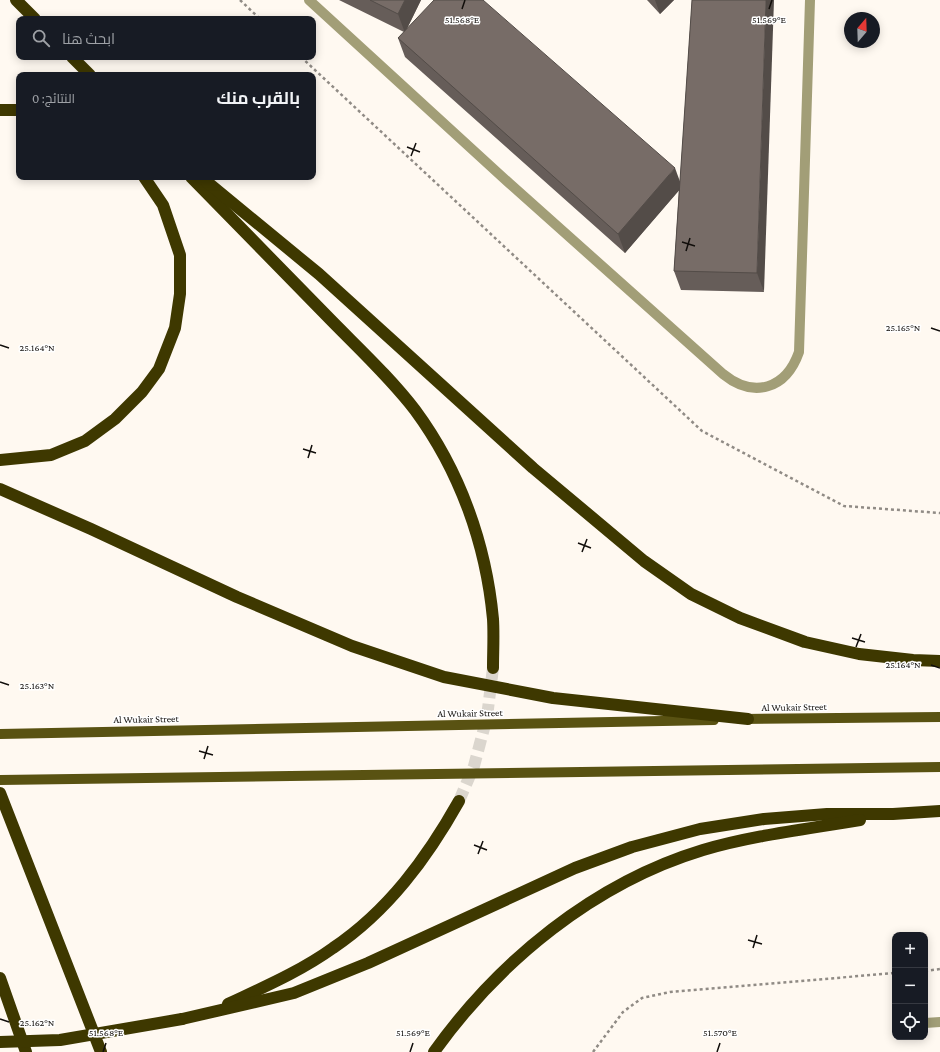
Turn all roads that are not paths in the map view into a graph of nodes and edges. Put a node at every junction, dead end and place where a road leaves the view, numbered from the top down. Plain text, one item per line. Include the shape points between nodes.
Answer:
1 (16, 0) edge
2 (309, 0) edge
3 (810, 0) edge
4 (31, 16) edge
5 (75, 60) edge
6 (87, 72) edge
7 (0, 110) edge
8 (16, 110) edge
9 (146, 180) edge
10 (194, 180) edge
11 (205, 180) edge
12 (0, 460) edge
13 (0, 489) edge
14 (940, 661) edge
15 (493, 668) tunnel mouth
16 (940, 717) edge
17 (748, 719) junction
18 (0, 734) edge
19 (940, 767) edge
20 (0, 780) edge
21 (0, 793) edge
22 (459, 801) tunnel mouth
23 (940, 811) edge
24 (893, 814) junction
25 (0, 978) edge
26 (213, 1011) junction
27 (940, 1022) edge
28 (928, 1023) edge
29 (0, 1042) edge
30 (26, 1052) edge
31 (101, 1052) edge
32 (434, 1052) edge

1 - 4 highway
2 - 3 street via 503,178 723,374 733,382 746,387 760,388 786,377 795,366 800,352
5 - 6 highway
7 - 8 highway
9 - 12 highway via 163,205 180,255 180,294 174,328 159,369 142,392 114,419 85,440 51,455
10 - 15 highway via 372,362 414,409 437,442 467,504 487,570 493,620
11 - 14 highway via 319,274 533,468 644,561 692,594 740,618 805,642 859,654
13 - 17 highway via 352,646 444,677 552,698
16 - 17 main road, Al Wukair Street
17 - 18 main road, Al Wukair Street
19 - 20 main road
21 - 31 highway
22 - 26 highway via 424,859 398,892 370,920 333,948 287,975
23 - 24 highway
24 - 26 highway via 827,814 764,819 700,829 632,846 576,868 368,963 294,993
24 - 32 highway via 765,835 702,850 657,867 576,912 510,965 477,997
25 - 30 highway
26 - 29 highway, bridge via 182,1019 60,1040
27 - 28 street

